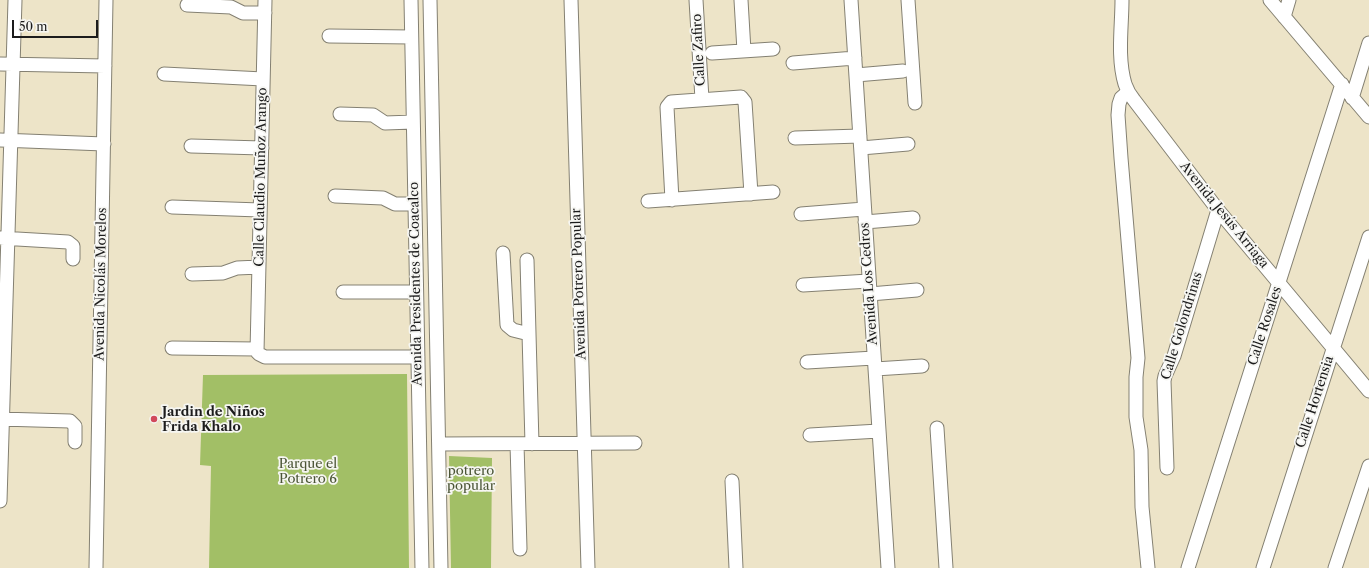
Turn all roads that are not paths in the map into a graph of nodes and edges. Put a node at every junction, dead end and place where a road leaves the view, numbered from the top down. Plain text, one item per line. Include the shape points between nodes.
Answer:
1 (15, 0) edge
2 (106, 0) edge
3 (265, 0) edge
4 (410, 0) edge
5 (430, 0) edge
6 (571, 0) edge
7 (696, 0) edge
8 (741, 0) edge
9 (851, 0) edge
10 (908, 0) edge
11 (1122, 0) edge
12 (1270, 0) edge
13 (1289, 0) edge
14 (187, 5) dead end
15 (264, 13) junction
16 (1284, 17) junction
17 (329, 36) dead end
18 (411, 37) junction
19 (1369, 43) edge
20 (773, 49) dead end
21 (744, 51) junction
22 (712, 53) dead end
23 (855, 58) junction
24 (793, 63) dead end
25 (0, 64) edge
26 (13, 64) junction
27 (105, 66) junction
28 (903, 71) dead end
29 (164, 74) dead end
30 (856, 75) junction
31 (263, 79) junction
32 (1342, 84) junction
33 (1128, 92) junction
34 (1352, 98) junction
35 (702, 99) junction
36 (916, 103) dead end
37 (340, 114) dead end
38 (1369, 117) edge
39 (413, 122) junction
40 (795, 138) dead end
41 (5, 140) edge
42 (861, 142) junction
43 (104, 144) junction
44 (908, 144) dead end
45 (191, 146) dead end
46 (262, 148) junction
47 (773, 192) dead end
48 (752, 194) junction
49 (335, 196) dead end
50 (672, 200) junction
51 (648, 201) dead end
52 (415, 204) junction
53 (172, 207) dead end
54 (864, 209) junction
55 (260, 210) junction
56 (1218, 210) junction
57 (801, 214) dead end
58 (913, 218) dead end
59 (865, 222) junction
60 (1369, 237) edge
61 (4, 238) edge
62 (503, 253) dead end
63 (73, 259) dead end
64 (527, 260) dead end
65 (259, 267) junction
66 (192, 274) dead end
67 (1279, 284) junction
68 (803, 285) dead end
69 (870, 288) junction
70 (917, 290) dead end
71 (342, 292) dead end
72 (416, 292) junction
73 (529, 334) junction
74 (172, 348) dead end
75 (1333, 348) junction
76 (258, 351) junction
77 (418, 357) junction
78 (807, 362) dead end
79 (874, 363) junction
80 (922, 366) dead end
81 (1369, 391) edge
82 (1, 419) edge
83 (936, 428) dead end
84 (879, 432) junction
85 (810, 435) dead end
86 (75, 442) dead end
87 (584, 443) junction
88 (635, 443) dead end
89 (438, 444) junction
90 (517, 444) junction
91 (532, 444) junction
92 (1369, 466) edge
93 (1167, 468) dead end
94 (732, 481) dead end
95 (0, 501) edge
96 (440, 513) junction
97 (421, 514) junction
98 (520, 550) dead end
99 (96, 568) edge
100 (422, 568) edge
101 (441, 568) edge
102 (588, 568) edge
103 (736, 568) edge
104 (888, 568) edge
105 (946, 568) edge
106 (1148, 568) edge
107 (1188, 568) edge
108 (1263, 568) edge
109 (1335, 568) edge

1 - 26 street
2 - 27 street, Avenida Nicolás Morelos
3 - 15 street, Calle Claudio Muñoz Arango
4 - 18 street, Avenida Presidentes de Coacalco
5 - 89 street, Avenida Presidentes de Coacalco
6 - 87 street, Avenida Potrero Popular
7 - 35 street, Calle Zafiro
8 - 21 street
9 - 23 street, Avenida Los Cedros
10 - 36 street
11 - 33 street via 1121,50 1123,76
12 - 16 street
13 - 16 street
14 - 15 street via 231,6 243,13
15 - 31 street, Calle Claudio Muñoz Arango
16 - 32 street
17 - 18 street
18 - 39 street, Avenida Presidentes de Coacalco
19 - 34 street
20 - 21 street
21 - 22 street
23 - 24 street
23 - 30 street, Avenida Los Cedros
25 - 26 street
26 - 27 street
26 - 41 street
27 - 43 street, Avenida Nicolás Morelos
28 - 30 street
29 - 31 street
30 - 42 street, Avenida Los Cedros
31 - 46 street, Calle Claudio Muñoz Arango
32 - 34 street
32 - 67 street, Calle Rosales
33 - 56 street, Avenida Jesús Arriaga
33 - 106 street via 1121,98 1118,116 1138,358 1136,417 1141,450 1142,507
34 - 38 street
35 - 48 street via 740,97 745,102
35 - 50 street via 671,102 667,107
37 - 39 street via 373,115 385,123
39 - 52 street, Avenida Presidentes de Coacalco
40 - 42 street
41 - 43 street
41 - 61 street
42 - 44 street
42 - 54 street, Avenida Los Cedros
43 - 99 street, Avenida Nicolás Morelos
45 - 46 street
46 - 55 street, Calle Claudio Muñoz Arango
47 - 48 street
48 - 50 street
49 - 52 street via 382,198 395,204
50 - 51 street
52 - 72 street, Avenida Presidentes de Coacalco
53 - 55 street
54 - 57 street
54 - 59 street, Avenida Los Cedros
55 - 65 street, Calle Claudio Muñoz Arango
56 - 67 street, Avenida Jesús Arriaga
56 - 93 street, Calle Golondrinas via 1174,356 1164,379
58 - 59 street
59 - 69 street, Avenida Los Cedros
60 - 75 street, Calle Hortensia
61 - 63 street via 68,242 72,246
61 - 82 street
62 - 73 street via 507,325 513,330
64 - 73 street
65 - 66 street via 237,268 223,273
65 - 76 street, Calle Claudio Muñoz Arango
67 - 75 street, Avenida Jesús Arriaga
67 - 107 street, Calle Rosales
68 - 69 street
69 - 70 street
69 - 79 street, Avenida Los Cedros
71 - 72 street
72 - 77 street, Avenida Presidentes de Coacalco
73 - 91 street
74 - 76 street
75 - 81 street, Avenida Jesús Arriaga
75 - 108 street, Calle Hortensia
76 - 77 street via 265,357
77 - 97 street, Avenida Presidentes de Coacalco
78 - 79 street
79 - 80 street
79 - 84 street, Avenida Los Cedros
82 - 86 street via 70,421 75,426
82 - 95 street
83 - 105 street
84 - 85 street
84 - 104 street, Avenida Los Cedros
87 - 88 street
87 - 91 street
87 - 102 street, Avenida Potrero Popular
89 - 90 street
89 - 96 street, Avenida Presidentes de Coacalco
90 - 91 street
90 - 98 street
92 - 109 street
94 - 103 street
96 - 97 street
96 - 101 street, Avenida Presidentes de Coacalco
97 - 100 street, Avenida Presidentes de Coacalco

